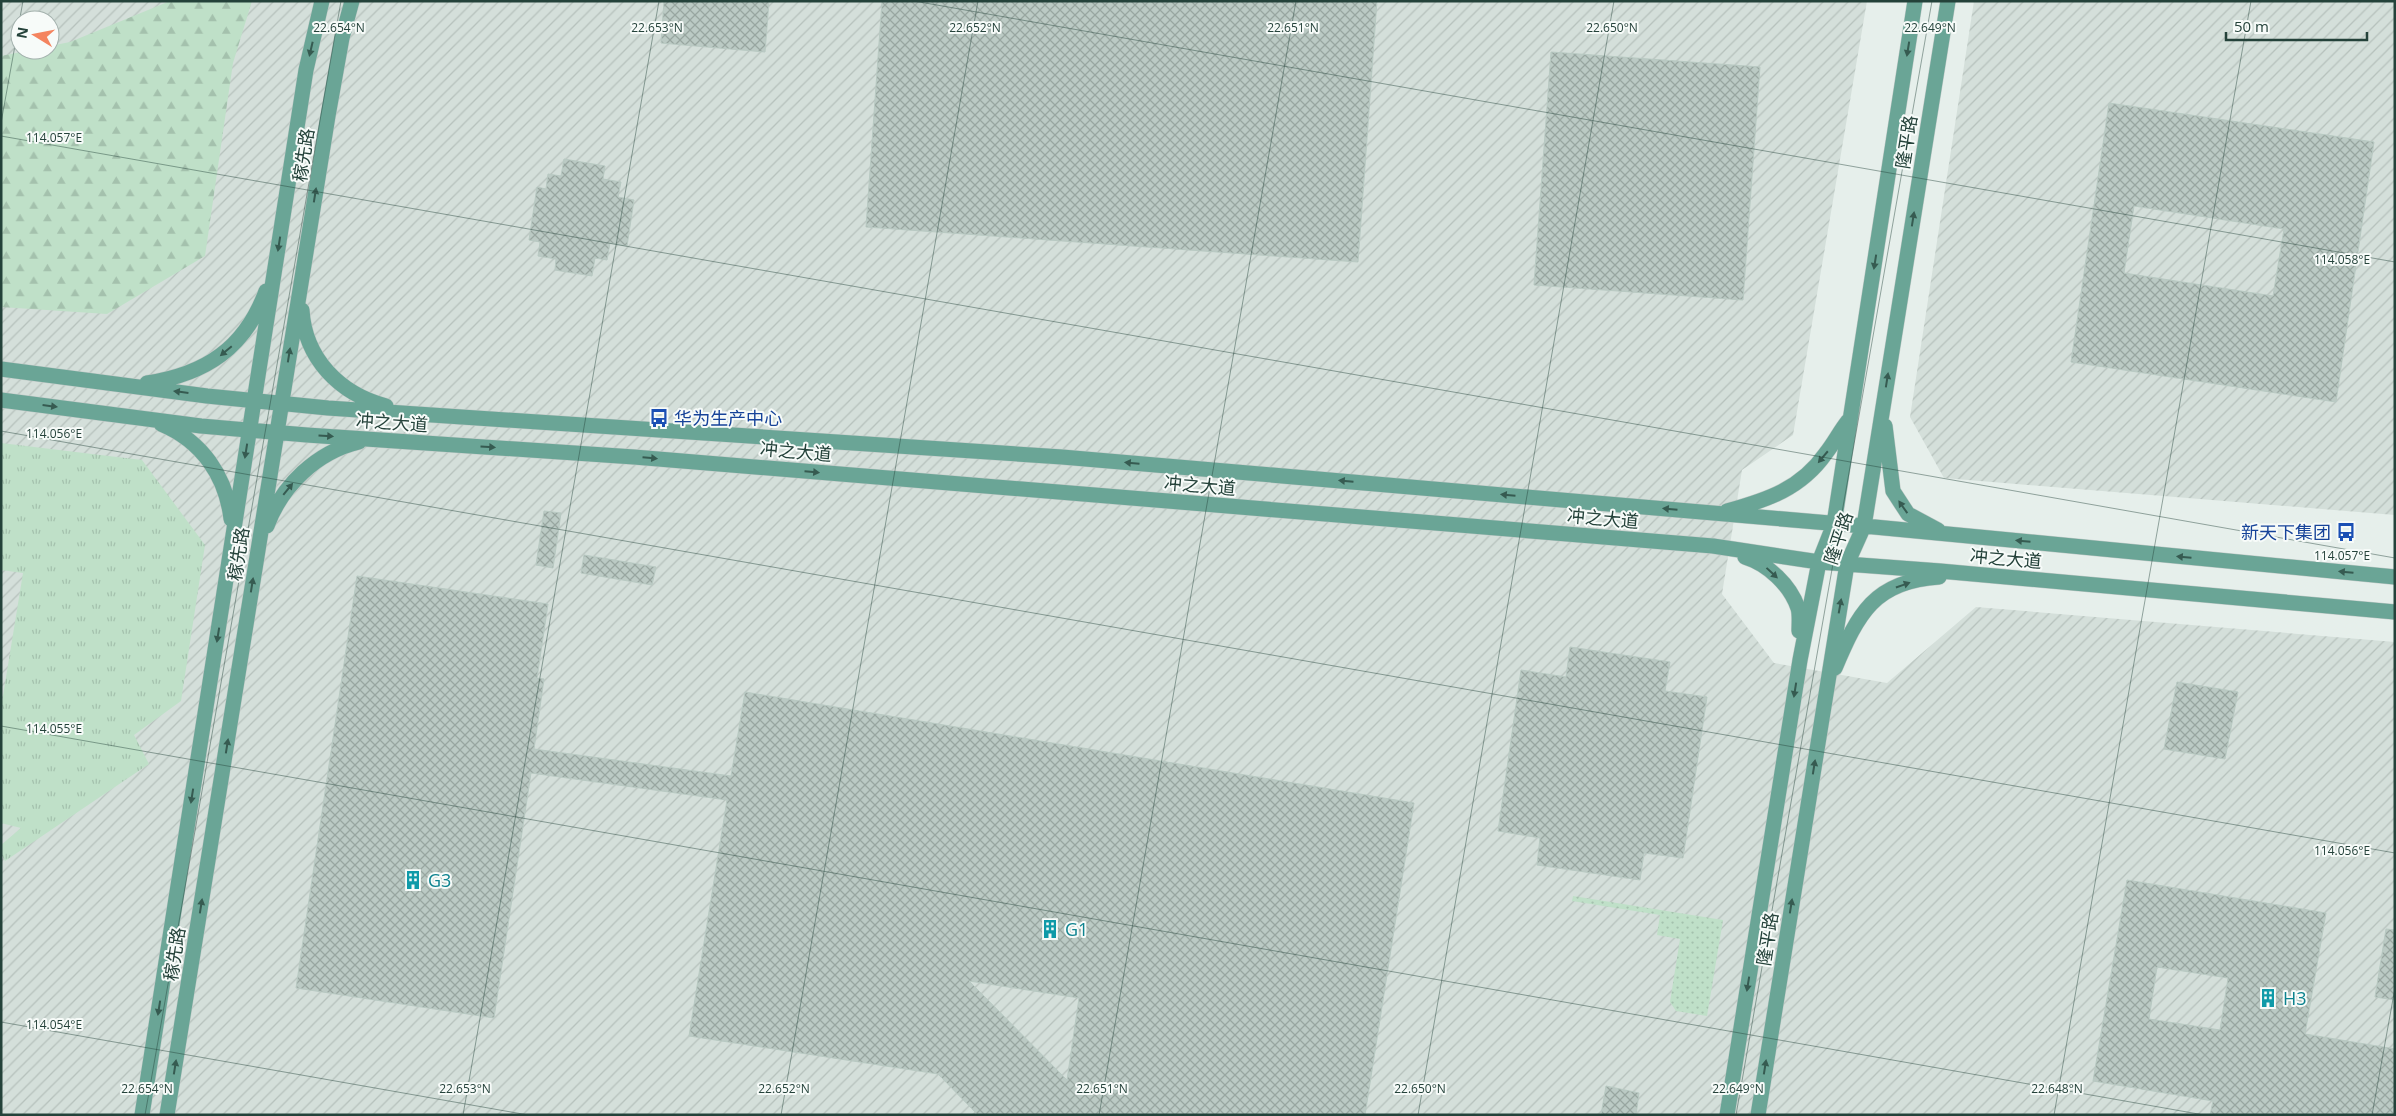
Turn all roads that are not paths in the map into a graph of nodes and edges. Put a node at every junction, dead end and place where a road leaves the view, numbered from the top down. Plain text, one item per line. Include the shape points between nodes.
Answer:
1 (322, 1) edge
2 (352, 1) edge
3 (1915, 1) edge
4 (1948, 1) edge
5 (276, 264) junction
6 (300, 290) junction
7 (1, 369) edge
8 (131, 386) junction
9 (1, 400) edge
10 (254, 400) junction
11 (282, 403) junction
12 (1882, 408) junction
13 (411, 413) junction
14 (1851, 416) junction
15 (151, 419) junction
16 (250, 430) junction
17 (277, 432) junction
18 (371, 439) junction
19 (1718, 514) junction
20 (1834, 524) junction
21 (1864, 526) junction
22 (233, 535) junction
23 (1978, 537) junction
24 (1713, 546) junction
25 (258, 548) junction
26 (1819, 562) junction
27 (1847, 564) junction
28 (1979, 574) junction
29 (2395, 577) edge
30 (2395, 612) edge
31 (1800, 660) junction
32 (1826, 690) junction
33 (142, 1115) edge
34 (167, 1115) edge
35 (1727, 1115) edge
36 (1758, 1115) edge

1 -> 5 main road, 稼先路 via 306,70
6 -> 2 main road, 稼先路 via 342,38
3 -> 14 main road, 隆平路
12 -> 4 main road, 隆平路
5 -> 8 main road via 261,304 244,335 221,355 194,371
5 - 10 main road, 稼先路
11 -> 6 main road, 稼先路
6 - 13 main road via 303,324 312,350 327,372 347,389 373,403
7 - 8 main road, 冲之大道
10 -> 8 main road, 冲之大道
9 -> 15 main road, 冲之大道
10 - 11 main road, 冲之大道
10 - 16 main road, 稼先路
11 - 13 main road, 冲之大道
11 - 17 main road, 稼先路
12 - 21 main road, 隆平路
23 -> 12 main road via 1932,529 1908,514 1893,491
19 -> 13 main road, 冲之大道 via 1062,457
14 -> 19 main road via 1826,454 1790,487 1769,499
14 - 20 main road, 隆平路
15 - 16 main road, 冲之大道
15 - 22 main road via 171,428 207,457 220,477 229,502
16 - 17 main road, 冲之大道
16 -> 22 main road, 稼先路
17 -> 18 main road, 冲之大道
17 - 25 main road, 稼先路
18 -> 24 main road, 冲之大道 via 644,458
25 -> 18 main road via 270,516 301,473 343,446
19 - 20 main road, 冲之大道
20 - 21 main road, 冲之大道
20 - 26 main road, 隆平路
21 - 23 main road, 冲之大道
21 - 27 main road, 隆平路
22 -> 33 main road, 稼先路
29 -> 23 main road, 冲之大道
24 - 26 main road, 冲之大道
24 -> 31 main road via 1753,559 1787,587 1798,608
34 -> 25 main road, 稼先路
26 - 27 main road, 冲之大道
26 - 31 main road, 隆平路
27 - 28 main road, 冲之大道
32 -> 27 main road, 隆平路
28 - 30 main road, 冲之大道
32 -> 28 main road via 1851,631 1870,603 1891,589 1924,578
31 -> 35 main road, 隆平路
36 -> 32 main road, 隆平路

